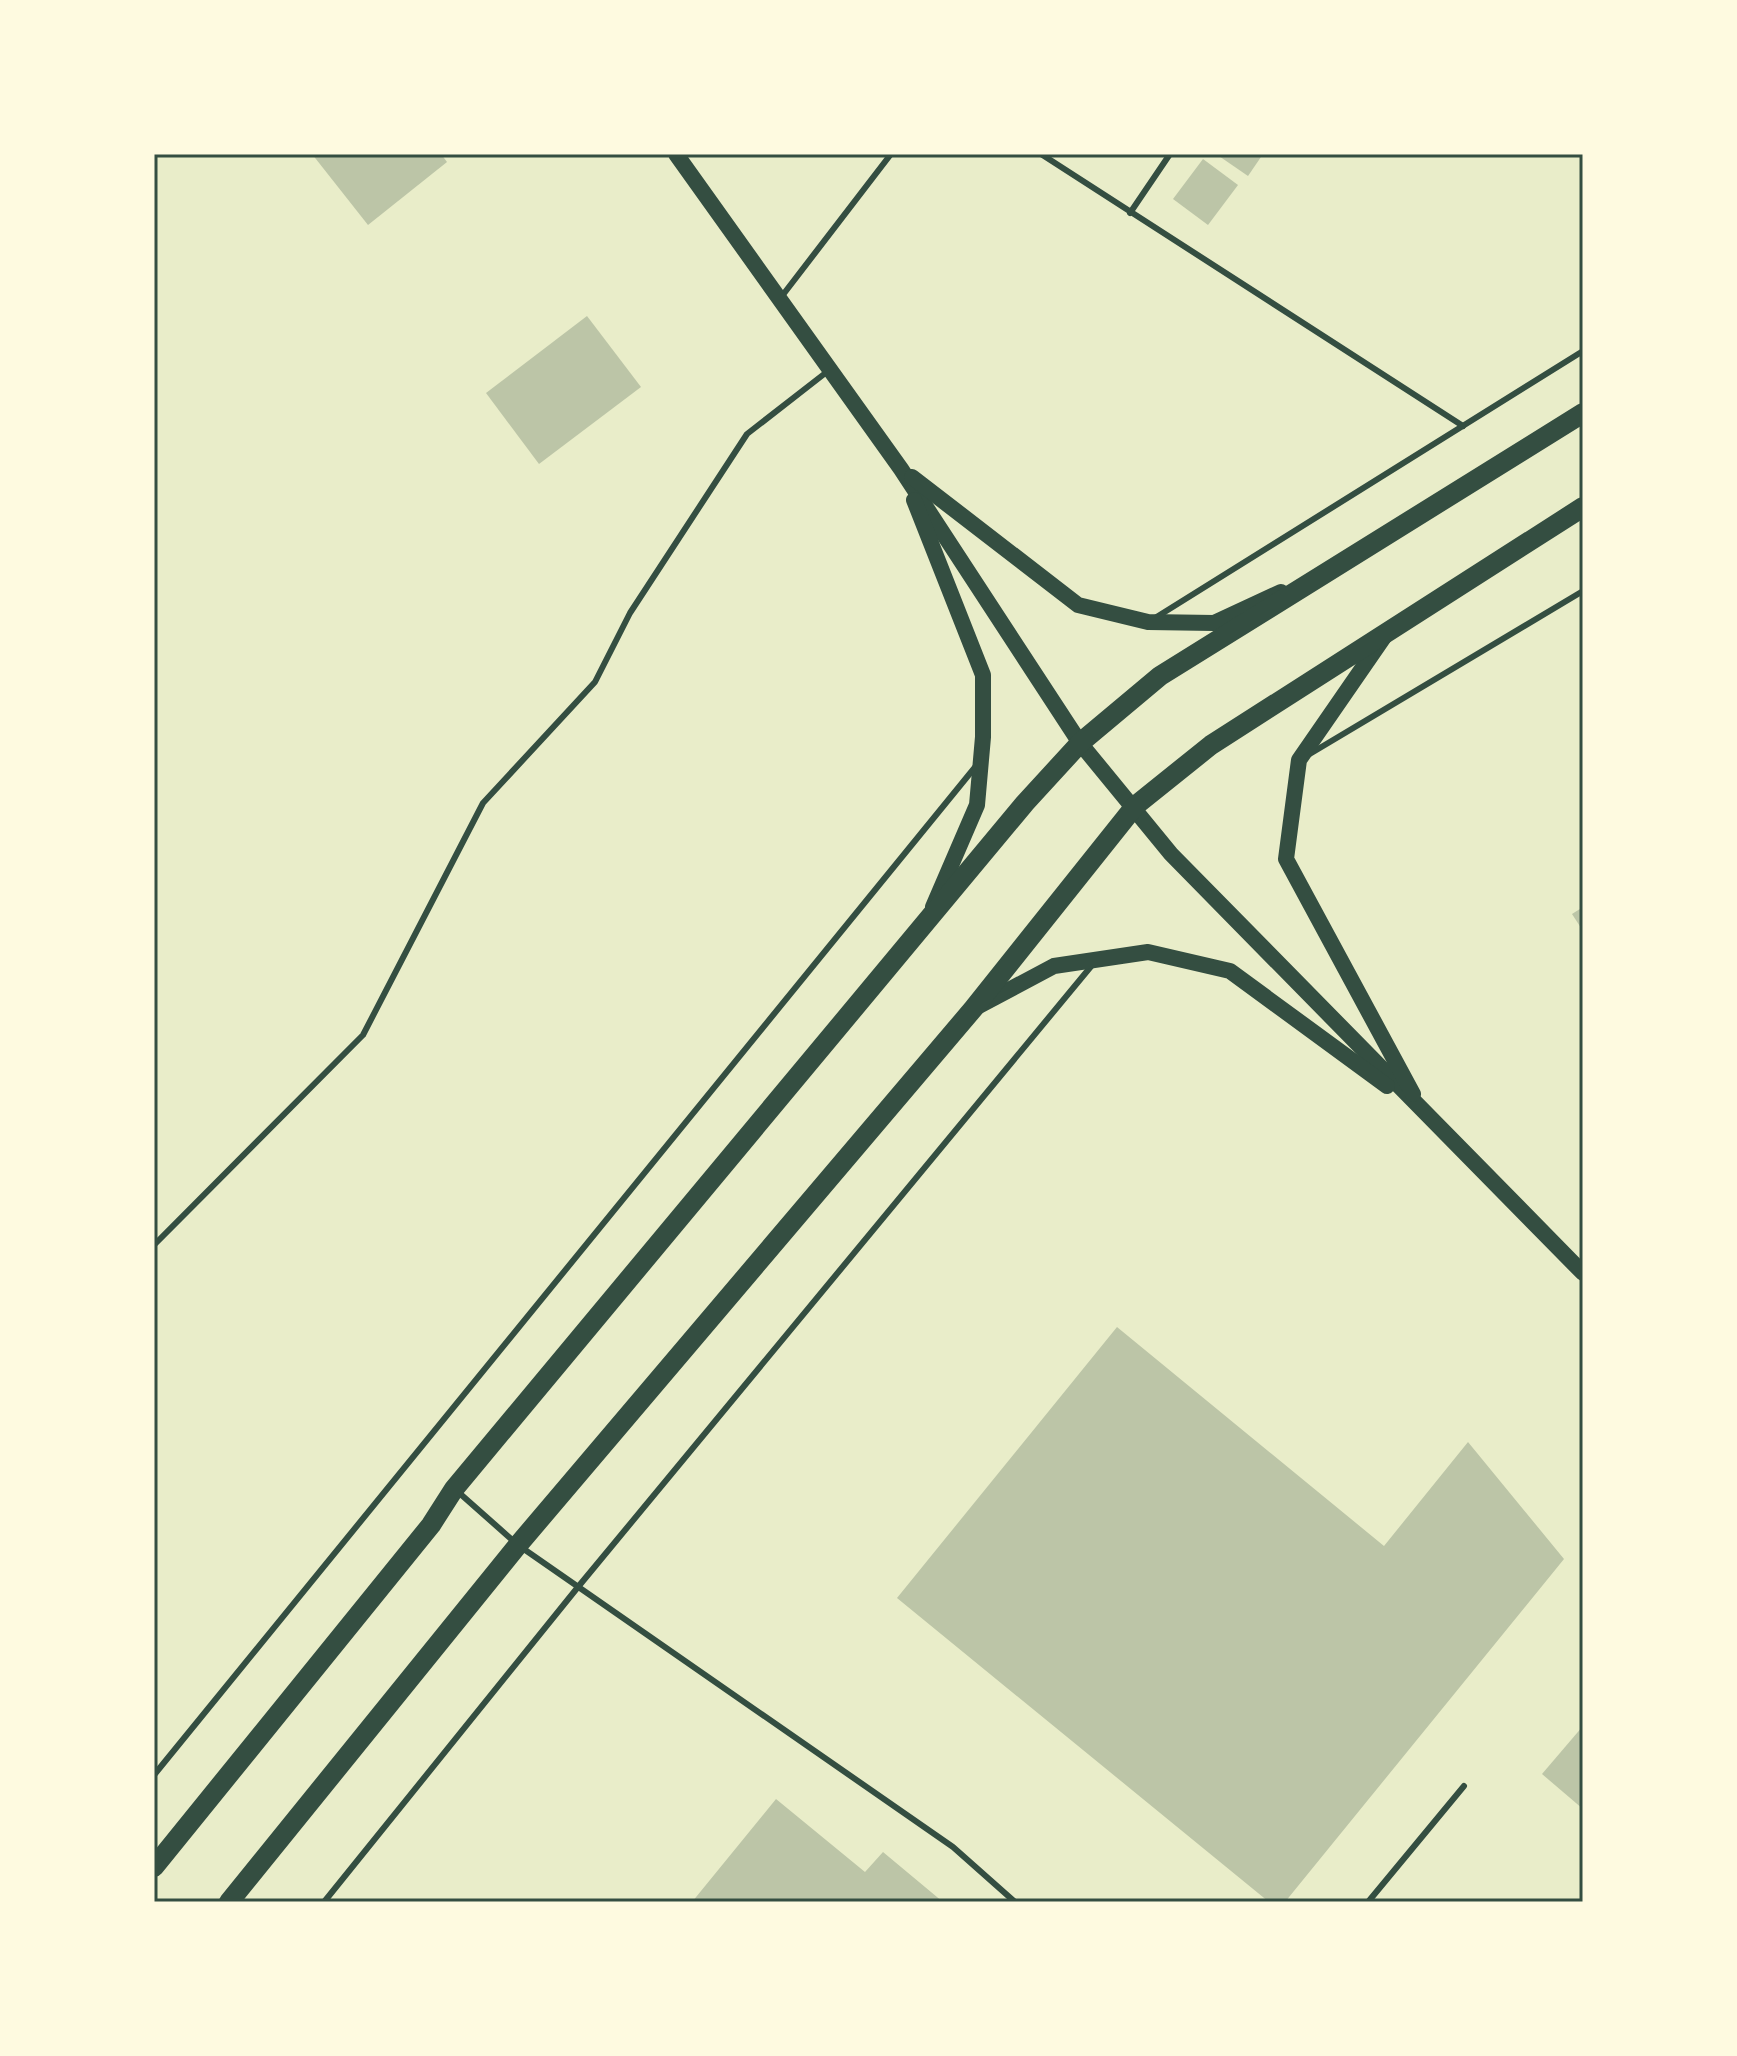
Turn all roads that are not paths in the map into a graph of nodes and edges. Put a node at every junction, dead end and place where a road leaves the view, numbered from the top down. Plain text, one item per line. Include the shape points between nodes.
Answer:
1 (676, 154) edge
2 (891, 154) edge
3 (1041, 154) edge
4 (1170, 154) edge
5 (1130, 213) junction
6 (780, 299) junction
7 (1583, 351) edge
8 (830, 370) junction
9 (1583, 413) edge
10 (1463, 426) junction
11 (901, 469) junction
12 (1583, 507) edge
13 (1340, 564) junction
14 (1583, 591) edge
15 (1148, 622) junction
16 (1392, 626) junction
17 (1080, 743) junction
18 (981, 760) junction
19 (1299, 760) junction
20 (1135, 806) junction
21 (928, 919) junction
22 (1097, 959) junction
23 (973, 1009) junction
24 (1424, 1113) junction
25 (154, 1245) edge
26 (1583, 1273) edge
27 (454, 1489) junction
28 (518, 1545) junction
29 (578, 1587) junction
30 (154, 1775) edge
31 (1464, 1786) dead end
32 (154, 1867) edge
33 (229, 1902) edge
34 (324, 1902) edge
35 (1015, 1902) edge
36 (1368, 1902) edge

1 - 6 main road
2 - 6 lane
3 - 5 lane
4 - 5 lane
5 - 10 lane
6 - 8 main road
7 - 10 lane
8 - 11 main road
8 - 25 lane via 747,434 630,613 595,682 483,803 363,1035
9 - 13 main road
10 - 15 lane
11 - 15 main road via 1078,605
11 - 17 main road
11 - 18 main road via 983,675
12 - 16 main road
13 - 15 main road via 1214,623
13 - 17 main road via 1160,676
14 - 19 lane
16 - 19 main road
16 - 20 main road via 1211,745
17 - 20 main road
17 - 21 main road
18 - 21 main road via 977,805
18 - 30 lane
19 - 24 main road via 1286,859
20 - 23 main road
20 - 24 main road via 1171,854
21 - 27 main road
22 - 23 main road via 1054,966
22 - 24 main road via 1148,952 1230,971
22 - 29 lane
23 - 28 main road
24 - 26 main road
27 - 28 lane
27 - 32 main road via 431,1525
28 - 29 lane
28 - 33 main road
29 - 34 lane
29 - 35 lane via 953,1847
31 - 36 lane

